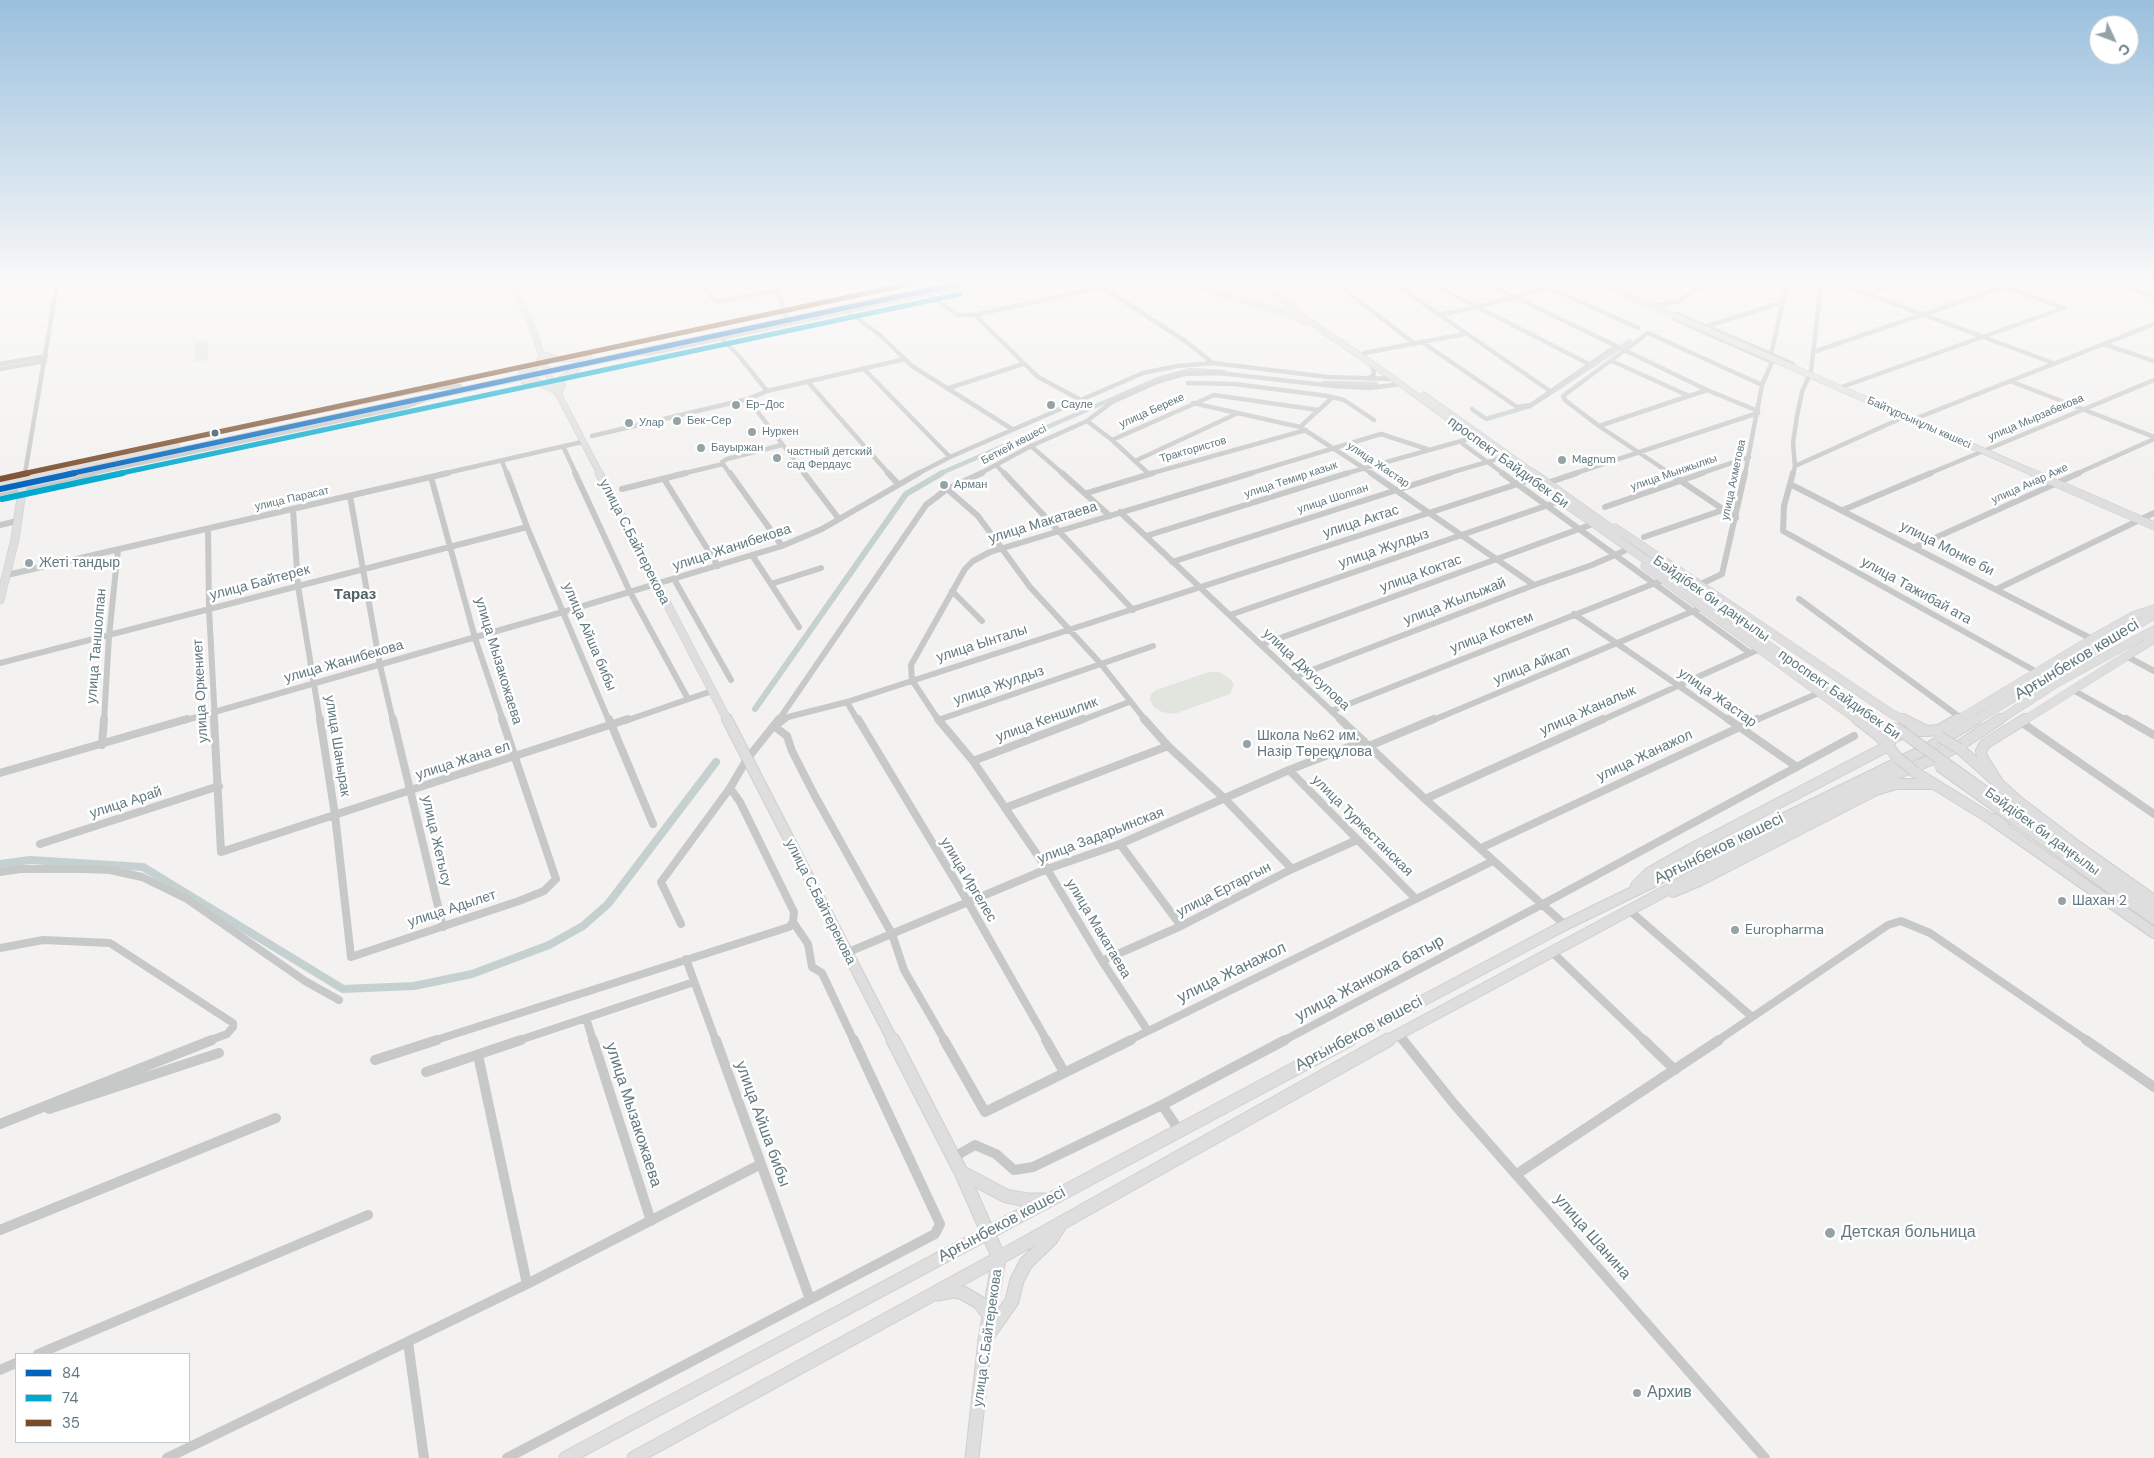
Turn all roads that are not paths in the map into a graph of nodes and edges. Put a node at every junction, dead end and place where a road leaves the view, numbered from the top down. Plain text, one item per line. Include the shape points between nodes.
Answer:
1 (46, 352) edge
2 (541, 352) edge
3 (630, 352) edge
4 (641, 352) edge
5 (655, 352) edge
6 (735, 352) edge
7 (898, 352) edge
8 (1011, 352) edge
9 (1198, 352) edge
10 (1355, 352) edge
11 (1369, 352) edge
12 (1437, 352) edge
13 (1493, 352) edge
14 (1565, 352) edge
15 (1607, 352) edge
16 (1622, 352) edge
17 (1628, 352) edge
18 (1690, 352) edge
19 (1744, 352) edge
20 (1757, 352) edge
21 (1771, 352) edge
22 (1813, 352) edge
23 (1940, 352) edge
24 (2023, 352) edge
25 (2082, 352) edge
26 (2127, 352) edge
27 (1364, 353) joint
28 (633, 354) junction
29 (542, 355) junction
30 (45, 359) junction
31 (905, 359) junction
32 (589, 361) junction
33 (1612, 361) junction
34 (2154, 361) edge
35 (1213, 363) junction
36 (2053, 363) junction
37 (0, 364) edge
38 (1023, 364) junction
39 (1372, 364) junction
40 (1589, 364) junction
41 (1770, 364) junction
42 (863, 368) junction
43 (1793, 368) junction
44 (0, 370) edge
45 (546, 370) junction
46 (522, 372) junction
47 (1808, 374) junction
48 (1368, 379) junction
49 (1394, 379) junction
50 (2154, 380) edge
51 (2010, 381) junction
52 (808, 382) junction
53 (1188, 383) dead end
54 (492, 384) junction
55 (1401, 384) junction
56 (1762, 385) junction
57 (460, 386) junction
58 (949, 388) junction
59 (1839, 388) junction
60 (1707, 390) junction
61 (767, 391) junction
62 (1550, 391) junction
63 (557, 393) junction
64 (444, 394) junction
65 (1689, 396) junction
66 (1333, 397) junction
67 (748, 398) junction
68 (1079, 399) junction
69 (1193, 403) junction
70 (2083, 409) junction
71 (1318, 410) junction
72 (1758, 412) junction
73 (1237, 414) junction
74 (1904, 416) junction
75 (1374, 420) dead end
76 (1912, 420) junction
77 (1086, 421) junction
78 (1599, 426) junction
79 (1300, 427) junction
80 (1012, 429) junction
81 (1306, 430) junction
82 (592, 436) dead end
83 (1472, 438) junction
84 (2154, 438) edge
85 (1112, 440) junction
86 (582, 442) junction
87 (1464, 444) dead end
88 (782, 445) junction
89 (564, 446) junction
90 (1031, 446) junction
91 (1333, 447) junction
92 (1427, 450) junction
93 (1984, 451) junction
94 (1638, 452) junction
95 (950, 457) junction
96 (1750, 457) junction
97 (99, 458) junction
98 (1500, 458) junction
99 (124, 459) junction
100 (502, 461) junction
101 (1135, 461) junction
102 (1487, 461) junction
103 (723, 464) junction
104 (75, 466) junction
105 (997, 466) junction
106 (1795, 466) junction
107 (1364, 468) junction
108 (1149, 474) junction
109 (431, 477) junction
110 (664, 479) junction
111 (24, 480) junction
112 (1530, 480) junction
113 (1680, 481) junction
114 (0, 482) edge
115 (1547, 483) junction
116 (2056, 483) junction
117 (898, 484) junction
118 (1518, 484) junction
119 (1790, 484) junction
120 (0, 489) edge
121 (622, 489) dead end
122 (947, 489) junction
123 (1396, 489) junction
124 (0, 493) edge
125 (1087, 493) junction
126 (350, 496) junction
127 (1560, 501) junction
128 (1546, 505) junction
129 (1605, 507) dead end
130 (293, 509) junction
131 (1723, 510) junction
132 (1843, 510) junction
133 (1120, 512) junction
134 (1430, 512) junction
135 (2154, 513) edge
136 (1110, 516) junction
137 (1736, 518) junction
138 (839, 519) junction
139 (2140, 520) junction
140 (18, 521) junction
141 (1601, 521) junction
142 (1589, 523) junction
143 (0, 525) edge
144 (2154, 526) edge
145 (527, 527) junction
146 (208, 529) junction
147 (1580, 529) junction
148 (1059, 531) junction
149 (1462, 535) junction
150 (1146, 536) junction
151 (1644, 537) dead end
152 (782, 546) junction
153 (450, 547) junction
154 (1915, 547) junction
155 (1003, 548) junction
156 (118, 550) junction
157 (1624, 551) junction
158 (752, 555) junction
159 (1613, 555) junction
160 (1498, 560) junction
161 (1172, 562) junction
162 (718, 566) junction
163 (821, 568) dead end
164 (363, 570) junction
165 (6, 575) junction
166 (674, 579) junction
167 (1663, 580) junction
168 (656, 584) junction
169 (771, 584) junction
170 (1653, 584) junction
171 (1701, 584) junction
172 (1534, 585) junction
173 (298, 586) junction
174 (1199, 588) junction
175 (1997, 590) junction
176 (952, 591) junction
177 (630, 592) junction
178 (1800, 599) dead end
179 (0, 600) edge
180 (1703, 607) junction
181 (2154, 609) edge
182 (209, 610) junction
183 (1133, 610) junction
184 (1692, 611) junction
185 (563, 612) junction
186 (1574, 614) junction
187 (1230, 615) junction
188 (2154, 615) edge
189 (982, 621) dead end
190 (799, 627) dead end
191 (1068, 629) junction
192 (2154, 630) edge
193 (109, 636) junction
194 (475, 638) junction
195 (2092, 638) junction
196 (2154, 639) edge
197 (1617, 644) junction
198 (1261, 645) junction
199 (1154, 646) dead end
200 (1762, 648) junction
201 (1750, 653) junction
202 (2126, 656) junction
203 (0, 663) edge
204 (1101, 664) junction
205 (380, 665) junction
206 (2154, 670) edge
207 (2037, 672) junction
208 (1294, 677) junction
209 (731, 680) dead end
210 (912, 680) junction
211 (315, 684) junction
212 (1676, 685) junction
213 (2073, 690) junction
214 (712, 691) junction
215 (1821, 692) junction
216 (688, 699) junction
217 (847, 702) junction
218 (1129, 702) junction
219 (1331, 711) junction
220 (214, 713) junction
221 (1962, 718) junction
222 (938, 720) junction
223 (2021, 722) junction
224 (612, 725) junction
225 (774, 726) junction
226 (1737, 728) junction
227 (1893, 729) junction
228 (1927, 731) junction
229 (2154, 735) edge
230 (1854, 736) dead end
231 (1366, 744) junction
232 (102, 745) junction
233 (1168, 746) junction
234 (1888, 746) junction
235 (514, 757) junction
236 (747, 759) junction
237 (973, 761) junction
238 (1797, 767) junction
239 (1289, 770) junction
240 (0, 774) edge
241 (1934, 784) junction
242 (219, 786) junction
243 (730, 788) junction
244 (2002, 789) junction
245 (411, 791) junction
246 (1225, 799) junction
247 (1425, 799) junction
248 (2019, 802) junction
249 (1005, 808) junction
250 (2154, 814) edge
251 (335, 815) junction
252 (1991, 819) junction
253 (2018, 819) junction
254 (653, 824) dead end
255 (1357, 840) junction
256 (40, 844) dead end
257 (1120, 844) junction
258 (1482, 848) junction
259 (221, 852) joint
260 (1493, 861) junction
261 (1047, 869) junction
262 (1292, 869) junction
263 (0, 872) edge
264 (556, 879) joint
265 (1630, 892) junction
266 (1416, 899) junction
267 (2154, 900) edge
268 (1644, 901) junction
269 (968, 902) junction
270 (1543, 904) junction
271 (1629, 910) junction
272 (2154, 912) edge
273 (2154, 919) edge
274 (793, 922) junction
275 (681, 924) dead end
276 (1565, 925) junction
277 (1181, 926) junction
278 (443, 927) junction
279 (2154, 933) edge
280 (892, 934) junction
281 (0, 948) edge
282 (1551, 951) junction
283 (846, 952) junction
284 (351, 957) joint
285 (686, 959) junction
286 (1102, 961) junction
287 (694, 982) junction
288 (339, 1000) dead end
289 (1751, 1016) junction
290 (586, 1018) junction
291 (1148, 1031) junction
292 (1399, 1034) junction
293 (219, 1053) dead end
294 (478, 1055) junction
295 (375, 1060) dead end
296 (1675, 1070) junction
297 (426, 1072) dead end
298 (1064, 1072) junction
299 (2154, 1087) edge
300 (1162, 1105) junction
301 (276, 1118) dead end
302 (4, 1122) edge
303 (1179, 1130) junction
304 (954, 1157) junction
305 (761, 1164) junction
306 (961, 1172) junction
307 (1517, 1174) junction
308 (1048, 1199) junction
309 (368, 1215) dead end
310 (652, 1221) junction
311 (1062, 1223) junction
312 (0, 1230) edge
313 (988, 1232) junction
314 (999, 1258) junction
315 (527, 1284) junction
316 (931, 1295) junction
317 (810, 1299) junction
318 (989, 1315) junction
319 (985, 1340) junction
320 (408, 1342) junction
321 (40, 1353) edge
322 (15, 1363) edge
323 (0, 1370) edge
324 (166, 1458) edge
325 (424, 1458) edge
326 (507, 1458) edge
327 (566, 1458) edge
328 (634, 1458) edge
329 (972, 1458) edge
330 (1765, 1458) edge

1 - 30 street
2 - 29 main road
3 - 32 main road
4 - 28 main road
5 - 28 street
6 - 61 street
7 - 31 street
8 - 38 street
9 - 35 street
10 - 39 main road
11 - 27 street
12 - 62 street via 1515,406 1531,405
13 - 62 street
14 - 40 street
15 - 40 street
16 - 33 street
17 - 60 street
18 - 56 street
19 - 41 street
20 - 43 main road, Байтұрсынұлы көшесі
21 - 43 street via 1793,364
22 - 47 street
23 - 59 street
24 - 36 street
25 - 36 street
26 - 34 street
27 - 115 main road, Бәйдібек би даңғылы
28 - 32 main road
29 - 32 main road
29 - 45 main road
29 - 46 main road via 538,365
30 - 37 street
30 - 44 street
30 - 111 street
31 - 42 street
31 - 58 street
32 - 45 main road
32 - 63 main road via 562,378 562,386
33 - 65 street
33 - 78 street via 1563,396
35 - 48 street, улица Жанибекова
35 - 68 street, улица Жанибекова via 1143,373
36 - 51 street
38 - 58 street
38 - 68 street via 1038,377
39 - 48 street via 1374,374
39 - 49 main road
40 - 62 street
41 - 43 street
41 - 56 street, улица Ахметова
42 - 52 street
42 - 95 street
43 - 47 main road, Байтұрсынұлы көшесі
45 - 46 main road
45 - 54 main road
45 - 63 main road, улица С.Байтерекова
46 - 57 main road
47 - 59 main road, Байтұрсынұлы көшесі
47 - 106 street via 1797,416
48 - 49 street, улица Жанибекова
49 - 55 main road, проспект Байдибек Би
50 - 70 street, улица Мырзабекова
51 - 70 street
51 - 76 street
52 - 61 street
52 - 117 street
53 - 66 street via 1235,384
54 - 63 main road via 533,381
54 - 64 main road
55 - 77 street, Беткей көшесі via 1370,388 1219,374 1184,374 1112,402
55 - 83 main road, проспект Байдибек Би
56 - 72 street, улица Ахметова
57 - 97 street via 425,389
57 - 99 main road
58 - 80 street
59 - 74 main road, Байтұрсынұлы көшесі
60 - 65 street
60 - 72 street
61 - 67 street
63 - 86 main road, улица С.Байтерекова
64 - 99 main road
64 - 111 street via 408,406
65 - 78 street
66 - 71 street
66 - 75 street via 1349,403
67 - 82 street
67 - 88 street
68 - 80 street, улица Жанибекова
69 - 71 street, улица Береке via 1220,395
69 - 73 street, улица Жастар
69 - 85 street, улица Береке
70 - 84 street
70 - 93 street, улица Мырзабекова
71 - 79 street
72 - 94 street
72 - 96 street, улица Ахметова
73 - 79 street, улица Жастар
73 - 101 street
74 - 76 main road, Байтұрсынұлы көшесі
74 - 106 street
76 - 93 main road, Байтұрсынұлы көшесі
77 - 85 street
77 - 90 street, Беткей көшесі
78 - 94 street
79 - 81 street, улица Жастар
80 - 95 street, улица Жанибекова
81 - 91 street, улица Жастар
81 - 108 street, Трактористов
83 - 92 street, улица Темир казык
83 - 98 main road, проспект Байдибек Би
84 - 116 street, улица Анар Аже
85 - 101 street
86 - 89 street, улица Парасат
86 - 168 main road, улица С.Байтерекова
87 - 102 street
88 - 103 street via 727,459
88 - 138 street
89 - 100 street, улица Парасат
89 - 177 street
90 - 105 street, Беткей көшесі
90 - 125 street
91 - 92 street, улица Макатаева via 1386,434
91 - 107 street, улица Жастар
91 - 133 street, улица Макатаева
92 - 107 street, улица Темир казык
93 - 116 main road, Байтұрсынұлы көшесі
93 - 132 street, улица Мырзабекова
94 - 113 street
94 - 115 street
95 - 117 street, улица Жанибекова
96 - 113 street, улица Мынжылкы
96 - 137 street, улица Ахметова
97 - 104 street
97 - 111 street
98 - 102 street, улица Шолпан
98 - 112 main road, проспект Байдибек Би
99 - 104 main road
99 - 111 main road
100 - 109 street, улица Парасат
100 - 145 street, улица Айша бибы
101 - 108 street
102 - 118 street
102 - 123 street, улица Шолпан
103 - 110 street
103 - 152 street
104 - 111 main road
105 - 122 street, Беткей көшесі
105 - 148 street
106 - 119 street
107 - 123 street, улица Жастар
107 - 150 street, улица Темир казык
108 - 125 street, Трактористов
109 - 126 street, улица Парасат
109 - 153 street, улица Мызакожаева
110 - 121 street
110 - 162 street
111 - 114 main road
111 - 120 main road
111 - 124 street
111 - 140 main road
112 - 118 street, улица Актас
112 - 127 main road, проспект Байдибек Би
113 - 129 street, улица Мынжылкы
113 - 131 street
115 - 141 main road, Бәйдібек би даңғылы
116 - 139 main road, Байтұрсынұлы көшесі
116 - 154 street, улица Анар Аже
117 - 138 street, улица Жанибекова
118 - 128 street
118 - 134 street, улица Актас
119 - 132 street, улица Монке би
119 - 207 street, улица Тажибай ата via 1782,531
122 - 155 street via 966,504
122 - 225 street, Беткей көшесі via 926,505
123 - 134 street, улица Жастар
123 - 161 street, улица Шолпан
125 - 136 street
126 - 130 street, улица Парасат
126 - 164 street, улица Жетысу
127 - 128 street, улица Жулдыз
127 - 142 main road, проспект Байдибек Би
128 - 147 street
128 - 149 street, улица Жулдыз
130 - 146 street, улица Парасат
130 - 173 street, улица Шанырак
131 - 137 street
131 - 151 street
132 - 154 street, улица Монке би
133 - 136 street, улица Макатаева
133 - 150 street, улица Джусупова
134 - 149 street, улица Жастар
134 - 174 street, улица Актас
135 - 139 street
136 - 148 street, улица Макатаева
137 - 171 street, улица Ахметова via 1722,574
138 - 152 street, улица Жанибекова
139 - 144 main road, Байтұрсынұлы көшесі
139 - 175 street
140 - 143 street
140 - 165 main road
141 - 171 main road
141 - 227 main road, Бәйдібек би даңғылы
142 - 147 street, улица Коктас
142 - 157 main road
142 - 227 main road, проспект Байдибек Би
145 - 153 street, улица Байтерек
145 - 185 street, улица Айша бибы
146 - 156 street, улица Парасат
146 - 182 street, улица Оркениет
147 - 159 street
147 - 160 street, улица Коктас
148 - 155 street, улица Макатаева
148 - 183 street
149 - 160 street, улица Жастар
149 - 187 street, улица Жулдыз
150 - 161 street, улица Джусупова
152 - 158 street, улица Жанибекова
153 - 164 street, улица Байтерек
153 - 194 street, улица Мызакожаева
154 - 175 street, улица Монке би
155 - 176 street, улица Макатаева via 971,563
155 - 191 street via 1030,588
156 - 165 street, улица Парасат
156 - 193 street, улица Таншолпан
157 - 159 street, улица Жылыжай
157 - 167 main road
158 - 162 street, улица Жанибекова
158 - 169 street
159 - 170 street
159 - 172 street, улица Жылыжай
160 - 172 street, улица Жастар
160 - 198 street, улица Коктас
161 - 174 street, улица Джусупова
162 - 166 street, улица Жанибекова
163 - 169 street
164 - 173 street, улица Байтерек
164 - 205 street, улица Жетысу
165 - 179 main road
166 - 168 street, улица Жанибекова
166 - 209 street
167 - 170 street, улица Коктем
167 - 180 main road
168 - 177 street, улица Жанибекова
168 - 214 main road, улица С.Байтерекова
169 - 190 street
170 - 184 street
170 - 186 street, улица Коктем
171 - 228 main road via 1892,714
172 - 208 street, улица Жылыжай
173 - 182 street, улица Байтерек
173 - 211 street, улица Шанырак
174 - 183 street, улица Ынталы
174 - 187 street, улица Джусупова
175 - 195 street, улица Монке би
176 - 189 street
176 - 210 street, улица Макатаева via 911,665
177 - 185 street, улица Жанибекова
177 - 216 street
178 - 221 street
180 - 184 street, улица Айкап
180 - 200 main road
181 - 195 main road via 2135,615
182 - 193 street, улица Байтерек
182 - 220 street, улица Оркениет
183 - 191 street, улица Ынталы
184 - 197 street, улица Айкап
184 - 201 street
185 - 194 street, улица Жанибекова
185 - 224 street, улица Айша бибы
186 - 197 street, улица Жастар
186 - 219 street, улица Коктем
187 - 198 street, улица Джусупова
188 - 265 main road, Арғынбеков көшесі via 1928,748
191 - 204 street
191 - 210 street, улица Ынталы
192 - 268 main road, Арғынбеков көшесі via 2058,682 1957,747 1844,795
193 - 203 street, улица Байтерек
193 - 232 street, улица Таншолпан
194 - 205 street, улица Жанибекова
194 - 235 street, улица Мызакожаева
195 - 207 main road
196 - 202 main road
197 - 212 street, улица Жастар
197 - 231 street, улица Айкап
198 - 208 street, улица Джусупова
199 - 204 street, улица Жулдыз
200 - 201 street, улица Жаналык
200 - 215 main road
201 - 212 street, улица Жаналык
202 - 206 street
202 - 213 main road
204 - 218 street
204 - 222 street, улица Жулдыз
205 - 211 street, улица Жанибекова
205 - 245 street, улица Жетысу
207 - 221 main road
208 - 219 street, улица Джусупова
210 - 217 street, улица Ынталы
210 - 222 street, улица Макатаева
211 - 220 street, улица Жанибекова
211 - 251 street, улица Шанырак
212 - 226 street, улица Жастар
212 - 247 street, улица Жаналык
213 - 223 main road
213 - 229 street
214 - 216 street, улица Жана ел
214 - 236 main road, улица С.Байтерекова
215 - 226 street, улица Жанажол
215 - 234 main road
216 - 224 street, улица Жана ел
217 - 225 street, улица Ынталы via 788,716
217 - 269 street, улица Иргелес
218 - 233 street
218 - 237 street, улица Кеншилик
219 - 231 street, улица Джусупова
220 - 232 street, улица Жанибекова
220 - 242 street, улица Оркениет
221 - 228 main road via 1939,730
222 - 237 street, улица Макатаева
223 - 244 main road via 1992,738 1981,751
223 - 250 street
224 - 235 street, улица Жана ел
224 - 254 street, улица Айша бибы
225 - 236 street
225 - 280 street via 787,736 792,751
226 - 238 street, улица Жастар
226 - 258 street, улица Жанажол
227 - 253 main road, проспект Байдибек Би, bridge
228 - 234 main road via 1911,731 1893,737
228 - 244 main road, bridge via 1960,750
230 - 238 street, улица Жанкожа батыр
231 - 239 street, улица Задарьинская
231 - 247 street, улица Джусупова
232 - 240 street, улица Жанибекова
233 - 246 street
233 - 249 street
234 - 241 main road, bridge via 1898,758
234 - 265 main road via 1689,850 1649,873
235 - 245 street, улица Жана ел
235 - 264 street, улица Мызакожаева
236 - 243 street
236 - 283 main road, улица С.Байтерекова
237 - 249 street, улица Макатаева
238 - 270 street, улица Жанкожа батыр
239 - 246 street, улица Задарьинская
239 - 255 street, улица Туркестанская
241 - 252 main road
241 - 268 main road via 1896,784 1876,790 1699,881
242 - 256 street, улица Арай
242 - 259 street, улица Оркениет
243 - 274 street via 794,912
243 - 275 street via 661,882
244 - 248 main road
245 - 251 street, улица Жана ел
245 - 278 street, улица Жетысу
246 - 257 street, улица Задарьинская
246 - 262 street
247 - 258 street, улица Джусупова
248 - 252 main road via 2018,816
248 - 267 main road
249 - 261 street, улица Макатаева
251 - 259 street, улица Жана ел
251 - 284 street, улица Шанырак
252 - 279 main road
253 - 272 main road, Бәйдібек би даңғылы
253 - 273 main road, Бәйдібек би даңғылы
255 - 262 street, улица Ертаргын
255 - 266 street, улица Туркестанская
257 - 261 street, улица Задарьинская
257 - 277 street
258 - 260 street, улица Джусупова
260 - 266 street, улица Жанажол
260 - 270 street, улица Джусупова
261 - 269 street, улица Задарьинская
261 - 286 street, улица Макатаева
262 - 277 street, улица Ертаргын
263 - 288 street via 82,868 142,877 187,900 305,981
264 - 278 street, улица Адылет via 544,891
265 - 276 main road, Арғынбеков көшесі
266 - 291 street, улица Жанажол
268 - 271 main road, Арғынбеков көшесі
269 - 280 street, улица Задарьинская
269 - 298 street, улица Иргелес
270 - 276 street, улица Джусупова
270 - 300 street, улица Жанкожа батыр
271 - 282 main road, Арғынбеков көшесі
271 - 289 street
274 - 285 street via 779,932
274 - 317 street via 808,944 812,967 822,973 940,1224 935,1234
276 - 303 main road, Арғынбеков көшесі
277 - 286 street, улица Ертаргын
278 - 284 street, улица Адылет
280 - 283 street, улица Задарьинская
280 - 298 street, улица Жанажол via 904,970 985,1112
281 - 302 street via 42,940 110,943 233,1023 227,1034
282 - 292 main road, Арғынбеков көшесі
282 - 296 street
283 - 304 main road, улица С.Байтерекова
285 - 287 street, улица Айша бибы
285 - 295 street
286 - 291 street, улица Макатаева
287 - 290 street
287 - 305 street, улица Айша бибы
289 - 296 street
289 - 299 street via 1888,925 1901,920 1930,933
290 - 294 street
290 - 310 street, улица Мызакожаева
291 - 298 street, улица Жанажол
292 - 307 street, улица Шанина via 1454,1104
292 - 311 main road, Арғынбеков көшесі
293 - 302 street
294 - 297 street
294 - 315 street
296 - 307 street
300 - 303 street
300 - 304 street, улица Жанкожа батыр via 1033,1168 1014,1170 996,1154 974,1145
301 - 312 street
303 - 308 main road, Арғынбеков көшесі
304 - 306 main road, улица С.Байтерекова
305 - 310 street
305 - 317 street, улица Айша бибы
306 - 308 main road via 1006,1196
306 - 313 main road, улица С.Байтерекова
307 - 330 street, улица Шанина
308 - 313 main road, Арғынбеков көшесі
309 - 321 street
310 - 315 street
311 - 314 main road, Арғынбеков көшесі
311 - 319 main road via 1051,1239 1026,1263 1012,1300
313 - 314 main road, улица С.Байтерекова
313 - 327 main road, Арғынбеков көшесі
314 - 316 main road, Арғынбеков көшесі
314 - 318 main road, улица С.Байтерекова
315 - 320 street
316 - 318 main road via 954,1291 963,1293 980,1303
316 - 328 main road, Арғынбеков көшесі
317 - 326 street
318 - 319 main road, улица С.Байтерекова
319 - 329 main road, улица С.Байтерекова
320 - 324 street
320 - 325 street
322 - 323 street

